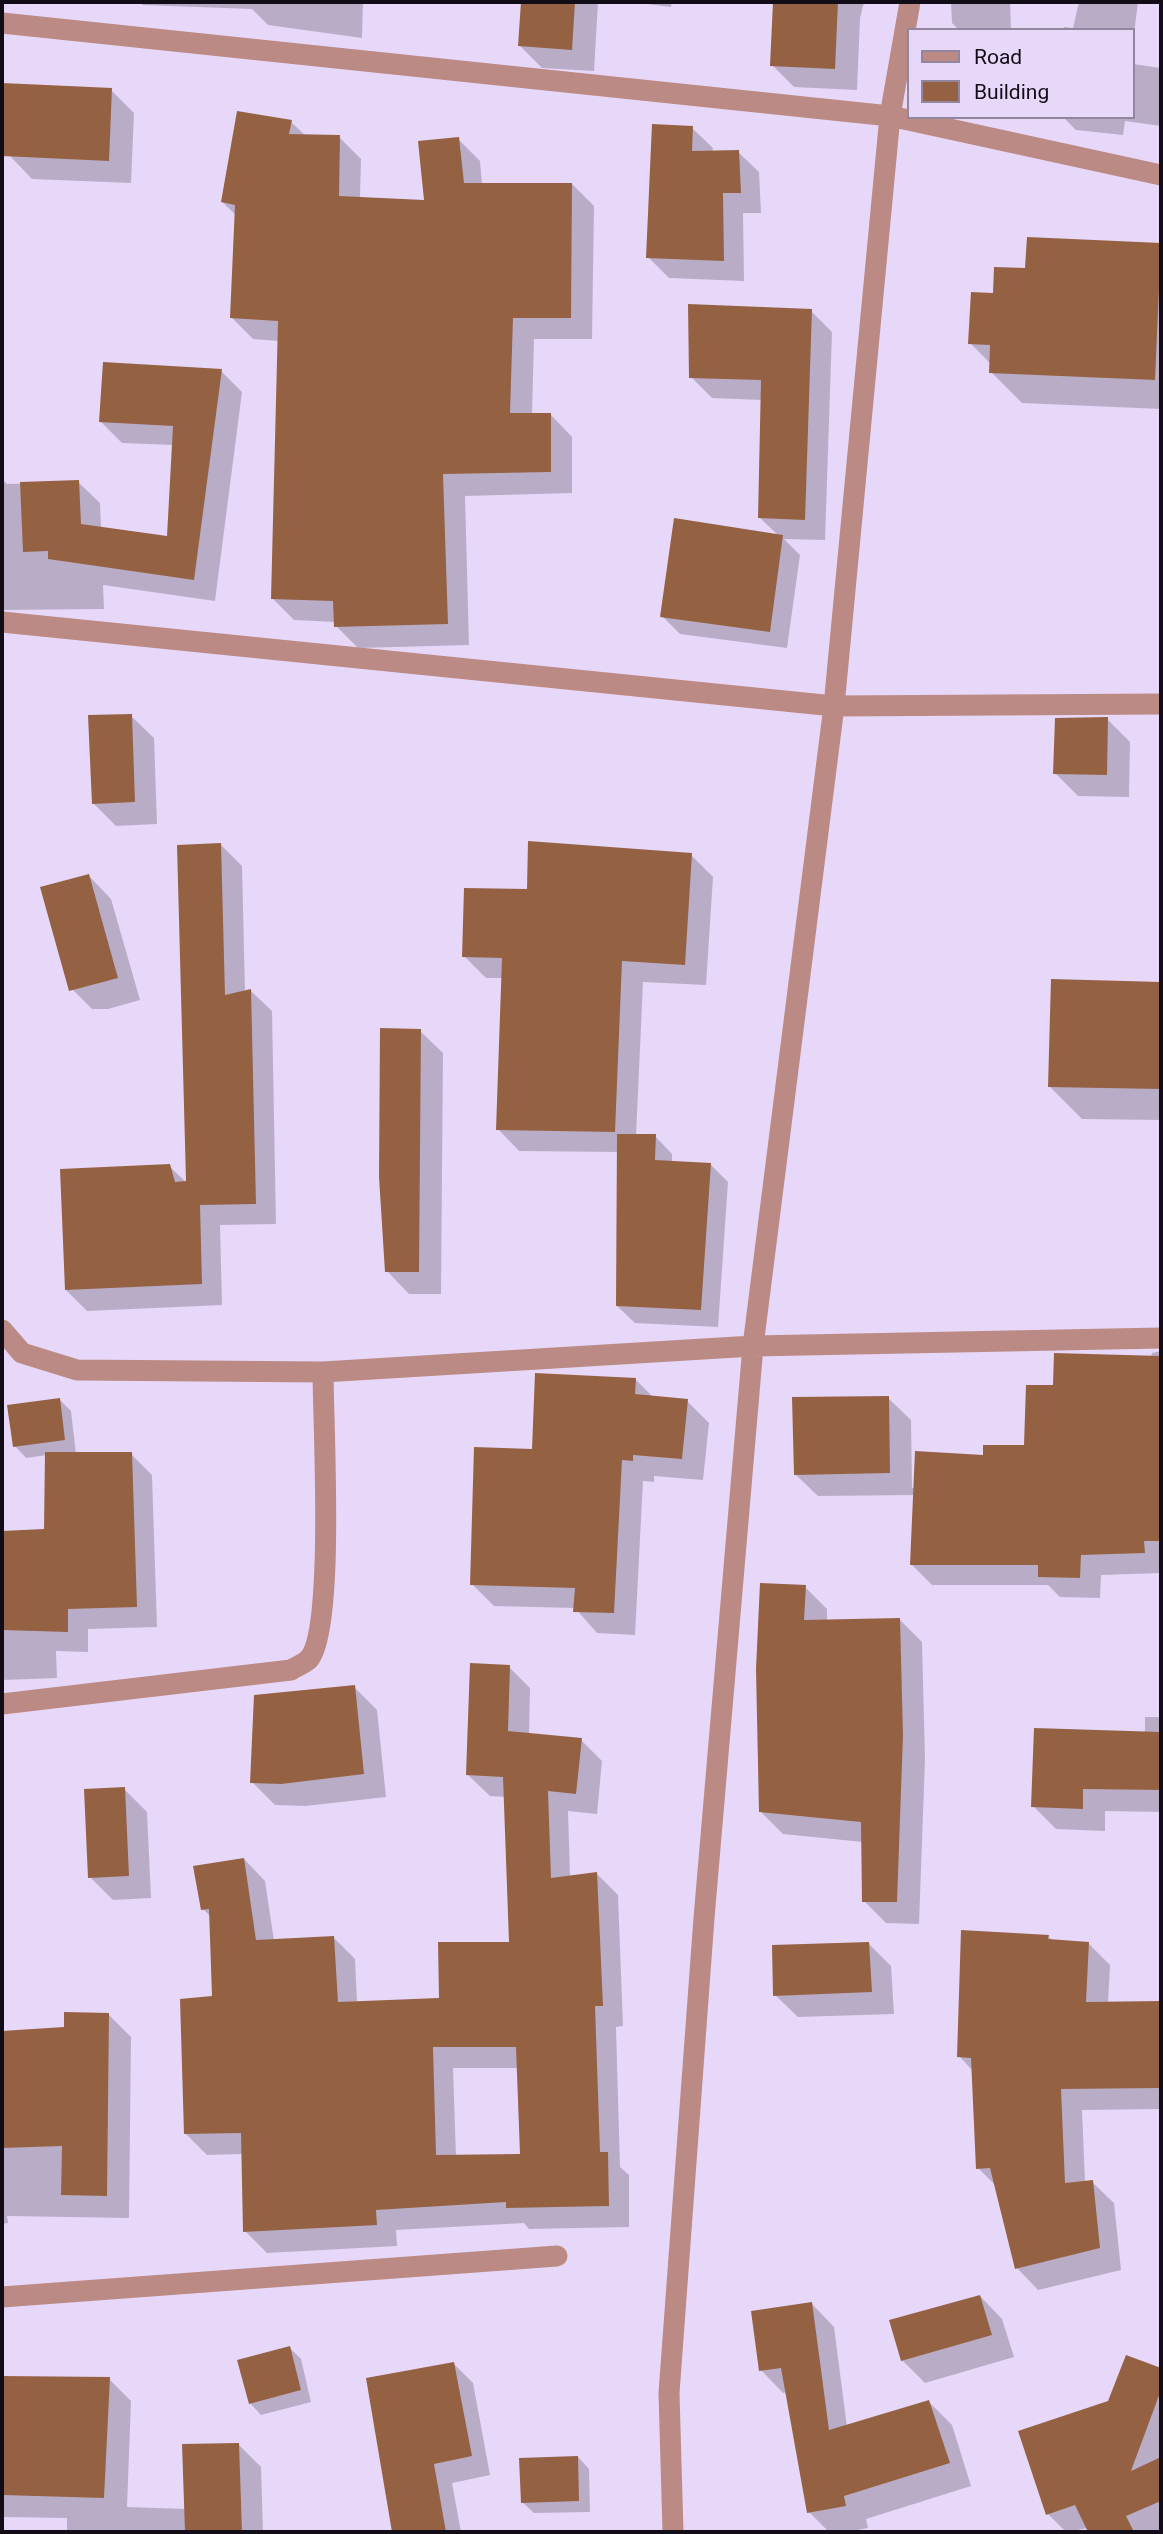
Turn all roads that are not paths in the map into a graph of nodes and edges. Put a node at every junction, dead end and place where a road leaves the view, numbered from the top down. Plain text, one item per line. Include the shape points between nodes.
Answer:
1 (910, 2) edge
2 (2, 23) edge
3 (890, 116) junction
4 (1161, 175) edge
5 (2, 622) edge
6 (1161, 704) edge
7 (834, 706) junction
8 (2, 1330) edge
9 (1161, 1338) edge
10 (753, 1346) junction
11 (323, 1372) junction
12 (2, 1704) edge
13 (557, 2256) dead end
14 (2, 2297) edge
15 (673, 2532) edge

1 - 3 street
2 - 3 street
3 - 4 street
3 - 7 street
5 - 7 street
6 - 7 street
7 - 10 street
8 - 11 street via 22,1353 77,1370
9 - 10 street
10 - 11 street
10 - 15 street via 669,2393
11 - 12 street via 324,1584 321,1630 310,1659 291,1670
13 - 14 street

